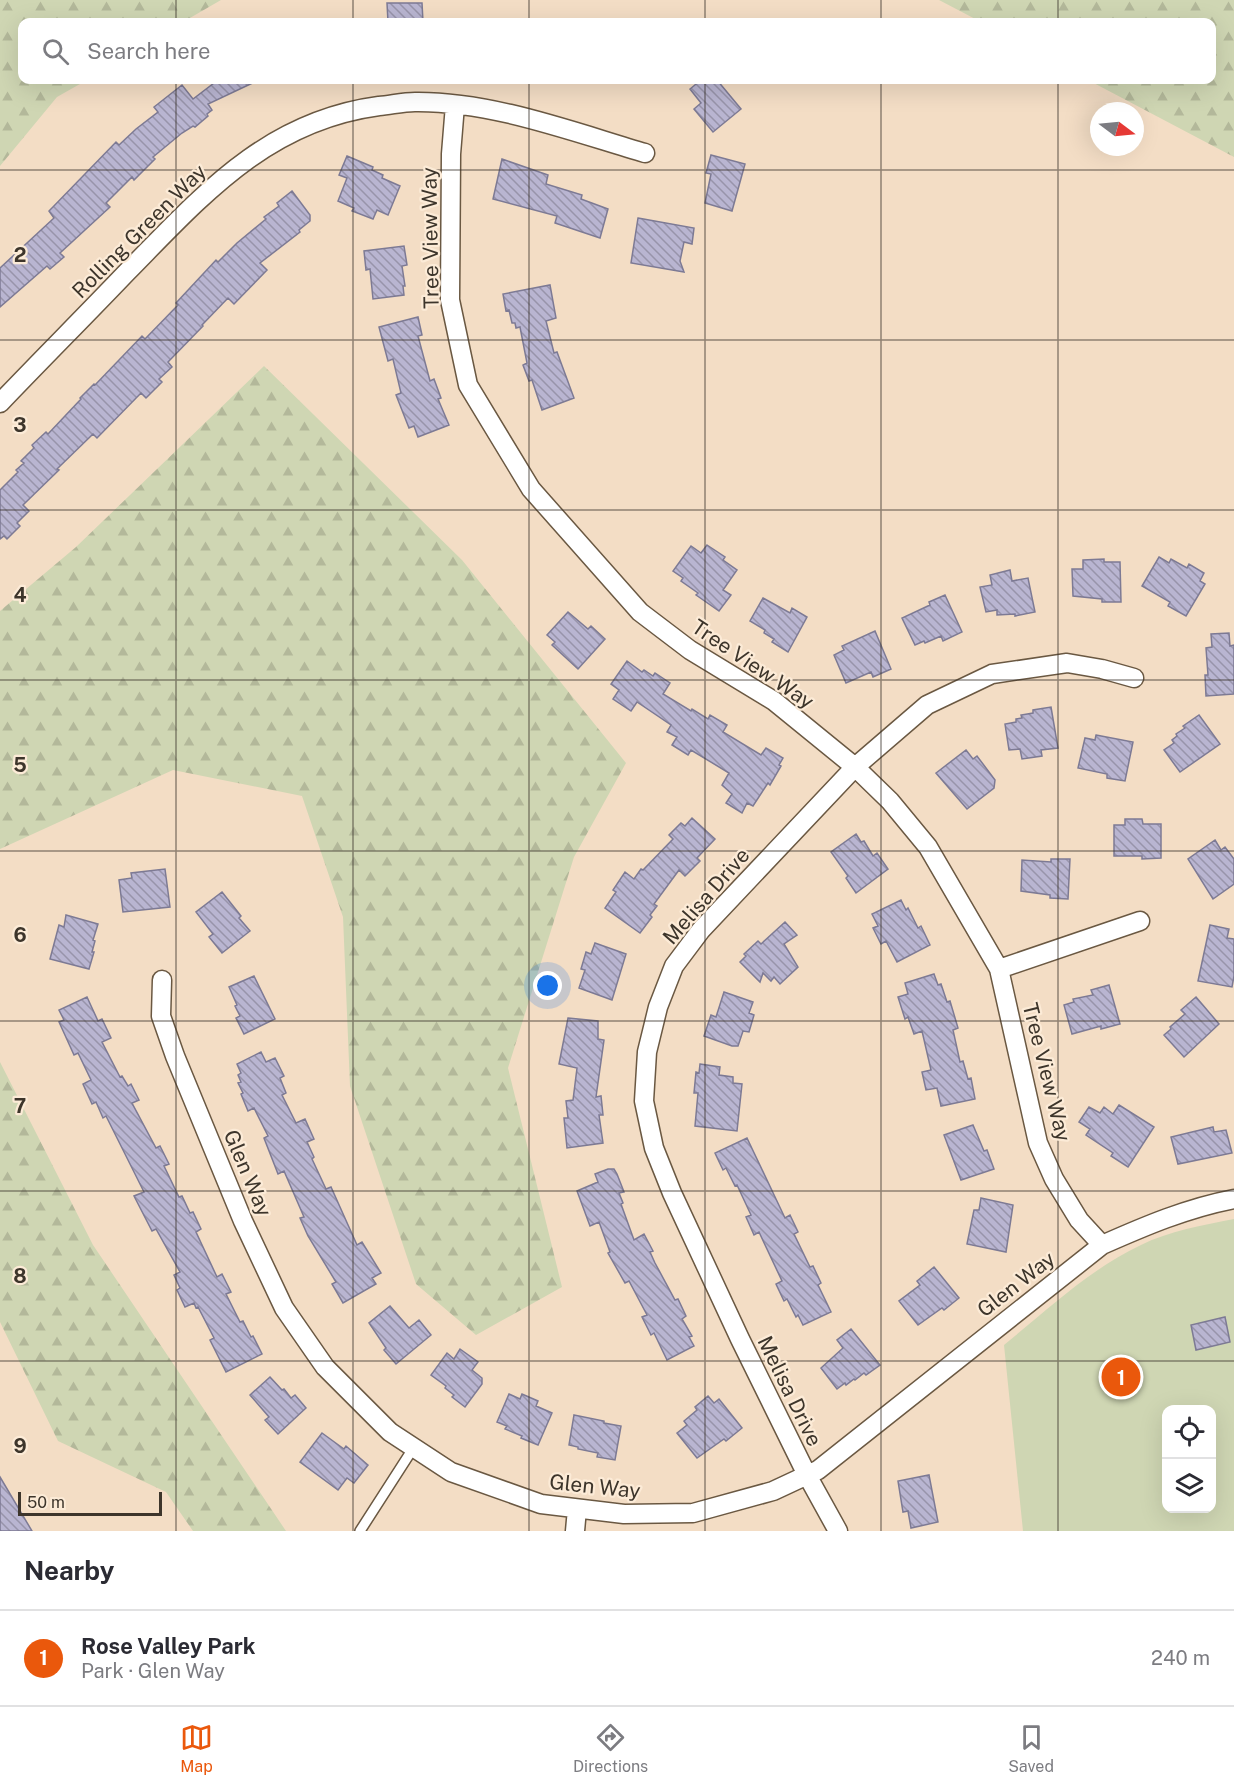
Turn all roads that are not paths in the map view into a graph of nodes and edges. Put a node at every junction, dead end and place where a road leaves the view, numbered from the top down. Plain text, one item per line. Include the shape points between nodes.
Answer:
1 (455, 105) junction
2 (645, 153) dead end
3 (0, 403) edge
4 (1134, 678) dead end
5 (855, 767) junction
6 (1140, 921) dead end
7 (999, 969) junction
8 (162, 980) dead end
9 (1234, 1199) edge
10 (1102, 1245) junction
11 (414, 1448) junction
12 (807, 1475) junction
13 (577, 1509) junction
14 (360, 1531) edge
15 (575, 1531) edge
16 (838, 1531) edge

1 - 2 street, Rolling Green Way via 492,110
1 - 3 street, Rolling Green Way via 414,102 354,110 307,124 254,155 203,195
1 - 5 street, Tree View Way via 450,300 468,385 531,489 640,612 690,650 774,701
4 - 5 street, Melisa Drive via 1067,663 992,674 927,705
5 - 7 street, Tree View Way via 928,847
5 - 12 street, Melisa Drive via 701,930 674,966 658,1007 644,1091 654,1149 672,1193
6 - 7 street
7 - 10 street, Tree View Way via 1038,1143 1079,1220
8 - 11 street, Glen Way via 161,1016 175,1056 243,1221 284,1308 325,1367 390,1432
9 - 10 street, Glen Way via 1151,1223
10 - 12 street, Glen Way
11 - 13 street, Glen Way via 451,1472 541,1504
11 - 14 lane
12 - 13 street, Glen Way via 773,1491 693,1513 624,1514
12 - 16 street, Melisa Drive
13 - 15 street

